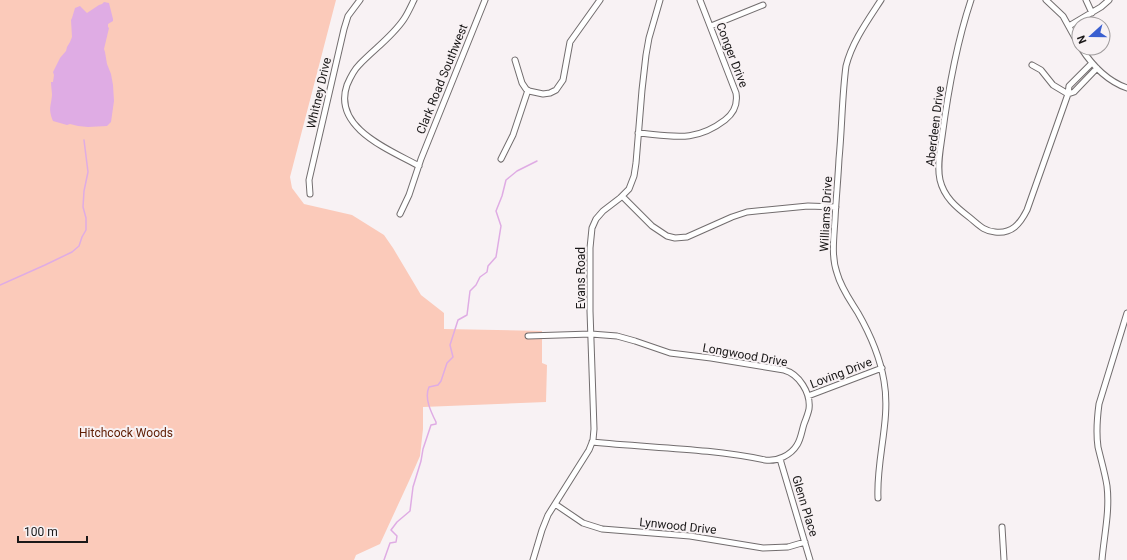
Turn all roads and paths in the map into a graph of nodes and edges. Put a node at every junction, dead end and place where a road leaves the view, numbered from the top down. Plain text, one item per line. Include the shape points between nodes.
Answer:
1 (360, 0) edge
2 (414, 0) edge
3 (485, 0) edge
4 (600, 0) edge
5 (660, 0) edge
6 (700, 0) edge
7 (881, 0) edge
8 (970, 0) edge
9 (1046, 0) edge
10 (1086, 0) edge
11 (1109, 0) edge
12 (763, 6) dead end
13 (1092, 13) junction
14 (711, 26) junction
15 (1069, 26) junction
16 (1071, 30) edge
17 (1087, 56) edge
18 (515, 60) dead end
19 (1092, 63) junction
20 (1032, 65) dead end
21 (1097, 68) junction
22 (1127, 88) edge
23 (528, 90) junction
24 (1068, 94) junction
25 (638, 133) junction
26 (501, 159) dead end
27 (419, 166) junction
28 (310, 194) dead end
29 (622, 196) junction
30 (836, 207) junction
31 (400, 214) dead end
32 (1127, 313) edge
33 (592, 334) junction
34 (528, 336) dead end
35 (882, 368) junction
36 (808, 396) junction
37 (592, 442) junction
38 (780, 459) junction
39 (878, 498) dead end
40 (555, 504) junction
41 (1002, 527) dead end
42 (805, 542) junction
43 (533, 560) edge
44 (810, 560) edge
45 (1004, 560) edge
46 (1102, 560) edge

1 - 28 street, Whitney Drive via 348,16 344,29 309,180
2 - 27 street via 400,25 354,71 346,88 344,100 349,118 364,133 380,145
3 - 27 street, Clark Road Southwest
4 - 23 street via 570,42 560,87 547,94
5 - 25 street, Evans Road via 646,55
6 - 14 street, Conger Drive
7 - 30 street, Williams Drive via 855,42 846,66
8 - 24 street, Aberdeen Drive via 954,59 939,169 940,180 948,197 982,229 1003,232 1014,228 1021,221
9 - 15 street
10 - 13 street
11 - 13 street
12 - 14 street
13 - 15 street
14 - 25 street, Conger Drive via 736,93 737,102 732,114 715,127 696,135
15 - 16 street
17 - 19 street
18 - 23 street via 523,86
19 - 21 street
19 - 24 street, Aberdeen Drive via 1069,86
20 - 24 street via 1041,70 1053,85
21 - 22 street via 1113,82
21 - 24 street via 1074,92
23 - 26 street via 513,135
25 - 29 street, Evans Road via 634,176 629,189
27 - 31 street, Clark Road Southwest
29 - 30 street via 652,226 674,238 687,237 747,212 808,206
29 - 33 street, Evans Road via 603,211 592,228
30 - 35 street, Williams Drive via 833,250 836,273 870,336
32 - 46 street via 1097,415 1097,440 1108,493
33 - 34 street, Longwood Drive
33 - 36 street, Longwood Drive via 625,337 670,354 711,358 791,372 799,379
33 - 37 street, Evans Road
35 - 36 street, Loving Drive
35 - 39 street, Williams Drive via 886,416 878,477
36 - 38 street via 809,409 798,444
37 - 38 street via 709,451 771,461
37 - 40 street, Evans Road
38 - 42 street, Glenn Place
40 - 42 street, Lynwood Drive via 583,523 602,529 690,536 763,548 788,547
40 - 43 street, Evans Road via 542,530
41 - 45 street
42 - 44 street, Glenn Place

